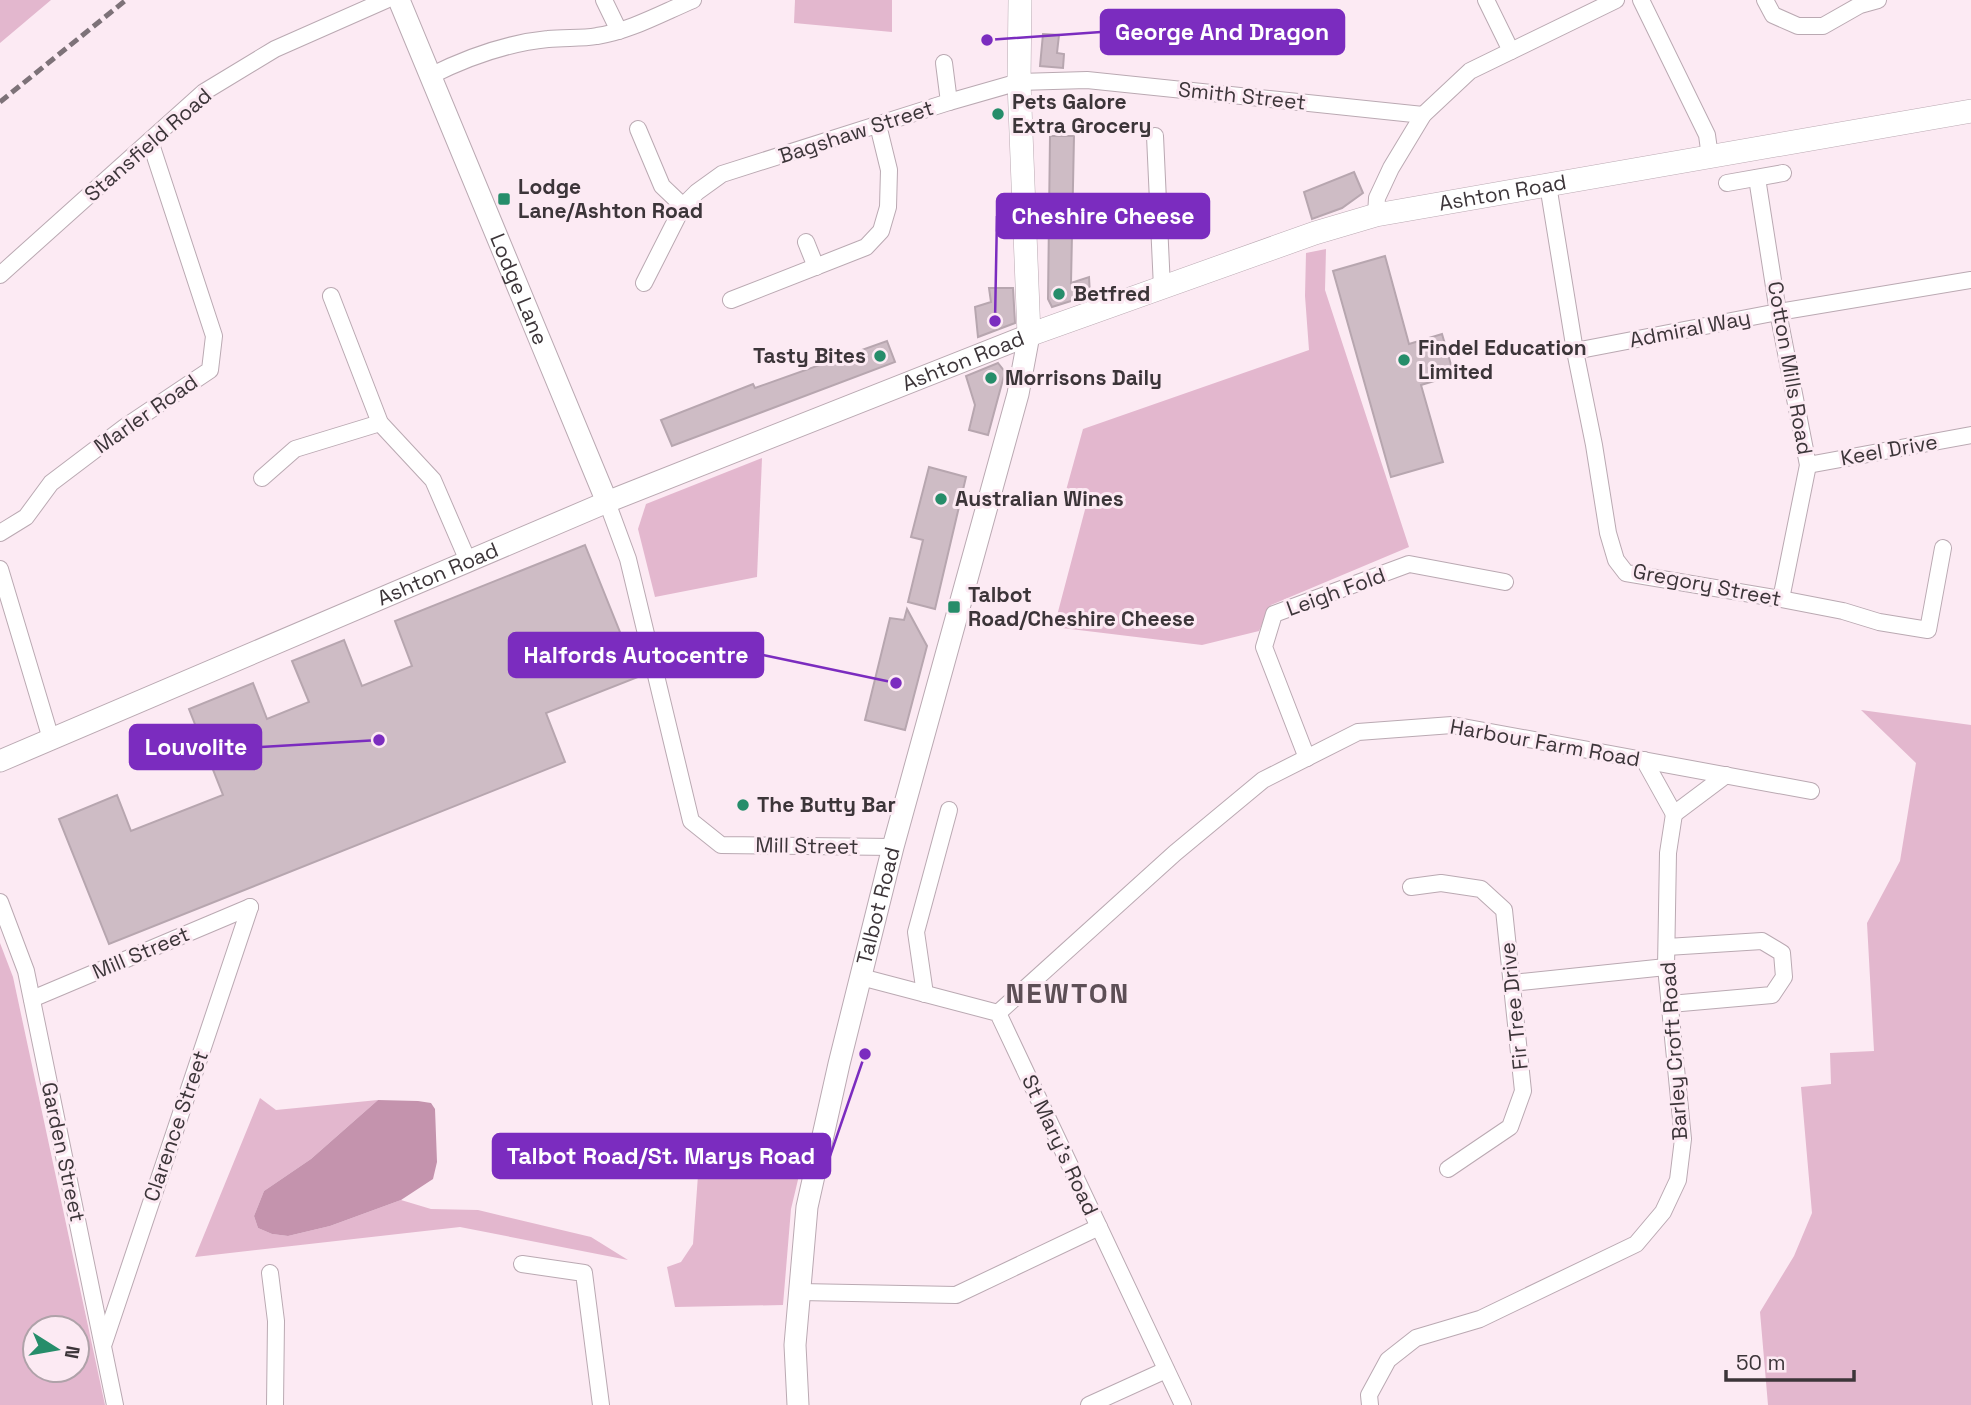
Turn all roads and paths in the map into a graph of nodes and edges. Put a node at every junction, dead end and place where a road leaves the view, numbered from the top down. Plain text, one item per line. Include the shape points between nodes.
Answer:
1 (386, 0) edge
2 (399, 0) edge
3 (604, 0) edge
4 (693, 0) edge
5 (1020, 0) edge
6 (1486, 0) edge
7 (1616, 0) edge
8 (1641, 0) edge
9 (1765, 0) edge
10 (1878, 0) edge
11 (619, 31) junction
12 (1511, 51) junction
13 (944, 63) dead end
14 (430, 76) junction
15 (1019, 82) junction
16 (950, 102) junction
17 (1971, 111) edge
18 (1423, 115) junction
19 (878, 125) junction
20 (638, 130) dead end
21 (1154, 136) dead end
22 (149, 141) junction
23 (1710, 157) junction
24 (1783, 173) dead end
25 (1757, 178) junction
26 (1727, 183) dead end
27 (1548, 185) junction
28 (683, 206) junction
29 (1376, 215) junction
30 (806, 242) dead end
31 (816, 267) junction
32 (0, 275) edge
33 (1971, 280) edge
34 (644, 283) dead end
35 (1162, 288) junction
36 (331, 296) dead end
37 (731, 300) dead end
38 (1778, 312) junction
39 (1028, 335) junction
40 (1575, 351) junction
41 (380, 424) junction
42 (1971, 435) edge
43 (1808, 465) junction
44 (262, 478) dead end
45 (607, 502) junction
46 (0, 533) edge
47 (1943, 548) dead end
48 (468, 561) junction
49 (0, 569) edge
50 (1505, 582) dead end
51 (1781, 599) junction
52 (51, 739) junction
53 (1307, 758) junction
54 (1644, 760) junction
55 (0, 761) edge
56 (1726, 775) junction
57 (1811, 791) dead end
58 (949, 810) dead end
59 (1674, 814) junction
60 (893, 847) junction
61 (1411, 887) dead end
62 (0, 902) edge
63 (250, 907) joint
64 (1667, 947) junction
65 (1666, 967) junction
66 (861, 977) junction
67 (1512, 983) junction
68 (925, 994) junction
69 (32, 999) junction
70 (1670, 1004) junction
71 (998, 1013) junction
72 (1448, 1169) dead end
73 (1099, 1227) junction
74 (522, 1264) dead end
75 (270, 1273) dead end
76 (800, 1292) junction
77 (103, 1345) junction
78 (1166, 1370) junction
79 (115, 1405) edge
80 (275, 1405) edge
81 (601, 1405) edge
82 (798, 1405) edge
83 (1089, 1405) edge
84 (1183, 1405) edge
85 (1370, 1405) edge

1 - 22 street, Stansfield Road via 275,49 204,92
2 - 14 street, Lodge Lane
3 - 11 street
4 - 11 street
5 - 15 main road
6 - 12 street
7 - 12 street
8 - 23 street via 1707,135
9 - 10 street via 1773,15 1798,26 1824,26
11 - 14 street via 500,47
12 - 18 street via 1470,71
13 - 16 street
14 - 45 street, Lodge Lane
15 - 16 street, Bagshaw Street
15 - 18 street, Smith Street via 1087,80
15 - 39 main road
16 - 19 street, Bagshaw Street
17 - 23 main road, Ashton Road
18 - 29 street via 1391,168 1377,198
19 - 28 street, Bagshaw Street via 722,174
19 - 31 street via 889,170 888,207 881,231 866,247
20 - 28 street via 662,186
21 - 35 street
22 - 32 street, Stansfield Road
22 - 46 street, Marler Road via 214,336 209,370 51,483 26,517
23 - 27 main road, Ashton Road
24 - 25 street
25 - 26 street
25 - 38 street, Cotton Mills Road
27 - 29 main road, Ashton Road
27 - 40 street, Gregory Street
28 - 34 street, Bagshaw Street
29 - 35 main road, Ashton Road
30 - 31 street
31 - 37 street
33 - 38 street, Admiral Way
35 - 39 main road, Ashton Road
36 - 41 street
38 - 40 street, Admiral Way
38 - 43 street, Cotton Mills Road
39 - 45 street, Ashton Road
39 - 60 street, Talbot Road via 1018,394
40 - 51 street, Gregory Street via 1608,533 1616,560 1626,573
41 - 44 street via 295,449
41 - 48 street via 433,480
42 - 43 street, Keel Drive
43 - 51 street, Cotton Mills Road
45 - 48 street, Ashton Road
45 - 60 street, Mill Street via 628,559 691,821 721,845
47 - 51 street, Gregory Street via 1928,630
48 - 52 street, Ashton Road
49 - 52 street
50 - 53 street, Leigh Fold via 1409,564 1274,614 1264,648
52 - 55 street, Ashton Road
53 - 54 street, Harbour Farm Road via 1359,732 1452,725
53 - 71 street, Harbour Farm Road via 1263,780
54 - 56 street, Harbour Farm Road
54 - 59 street
56 - 57 street, Harbour Farm Road
56 - 59 street
58 - 68 street via 916,932
59 - 64 street, Barley Croft Road via 1668,853
60 - 66 street, Talbot Road
61 - 67 street, Fir Tree Drive via 1441,883 1481,889 1504,910
62 - 69 street, Garden Street
63 - 69 street, Mill Street
63 - 77 street, Clarence Street
64 - 65 street, Barley Croft Road
64 - 70 street via 1762,941 1782,953 1784,977 1772,995
65 - 67 street
65 - 70 street, Barley Croft Road
66 - 68 street
66 - 76 street, Talbot Road via 807,1207
67 - 72 street, Fir Tree Drive via 1523,1091 1510,1127
68 - 71 street
69 - 77 street, Garden Street
70 - 85 street, Barley Croft Road via 1683,1139 1678,1180 1663,1212 1636,1244 1480,1319 1416,1338 1388,1360 1369,1395
71 - 73 street, St Mary's Road
73 - 76 street via 956,1295
73 - 78 street, St Mary's Road
74 - 81 street via 584,1273
75 - 80 street via 276,1321
76 - 82 street, Talbot Road via 795,1345
77 - 79 street, Garden Street
78 - 83 street
78 - 84 street, St Mary's Road

